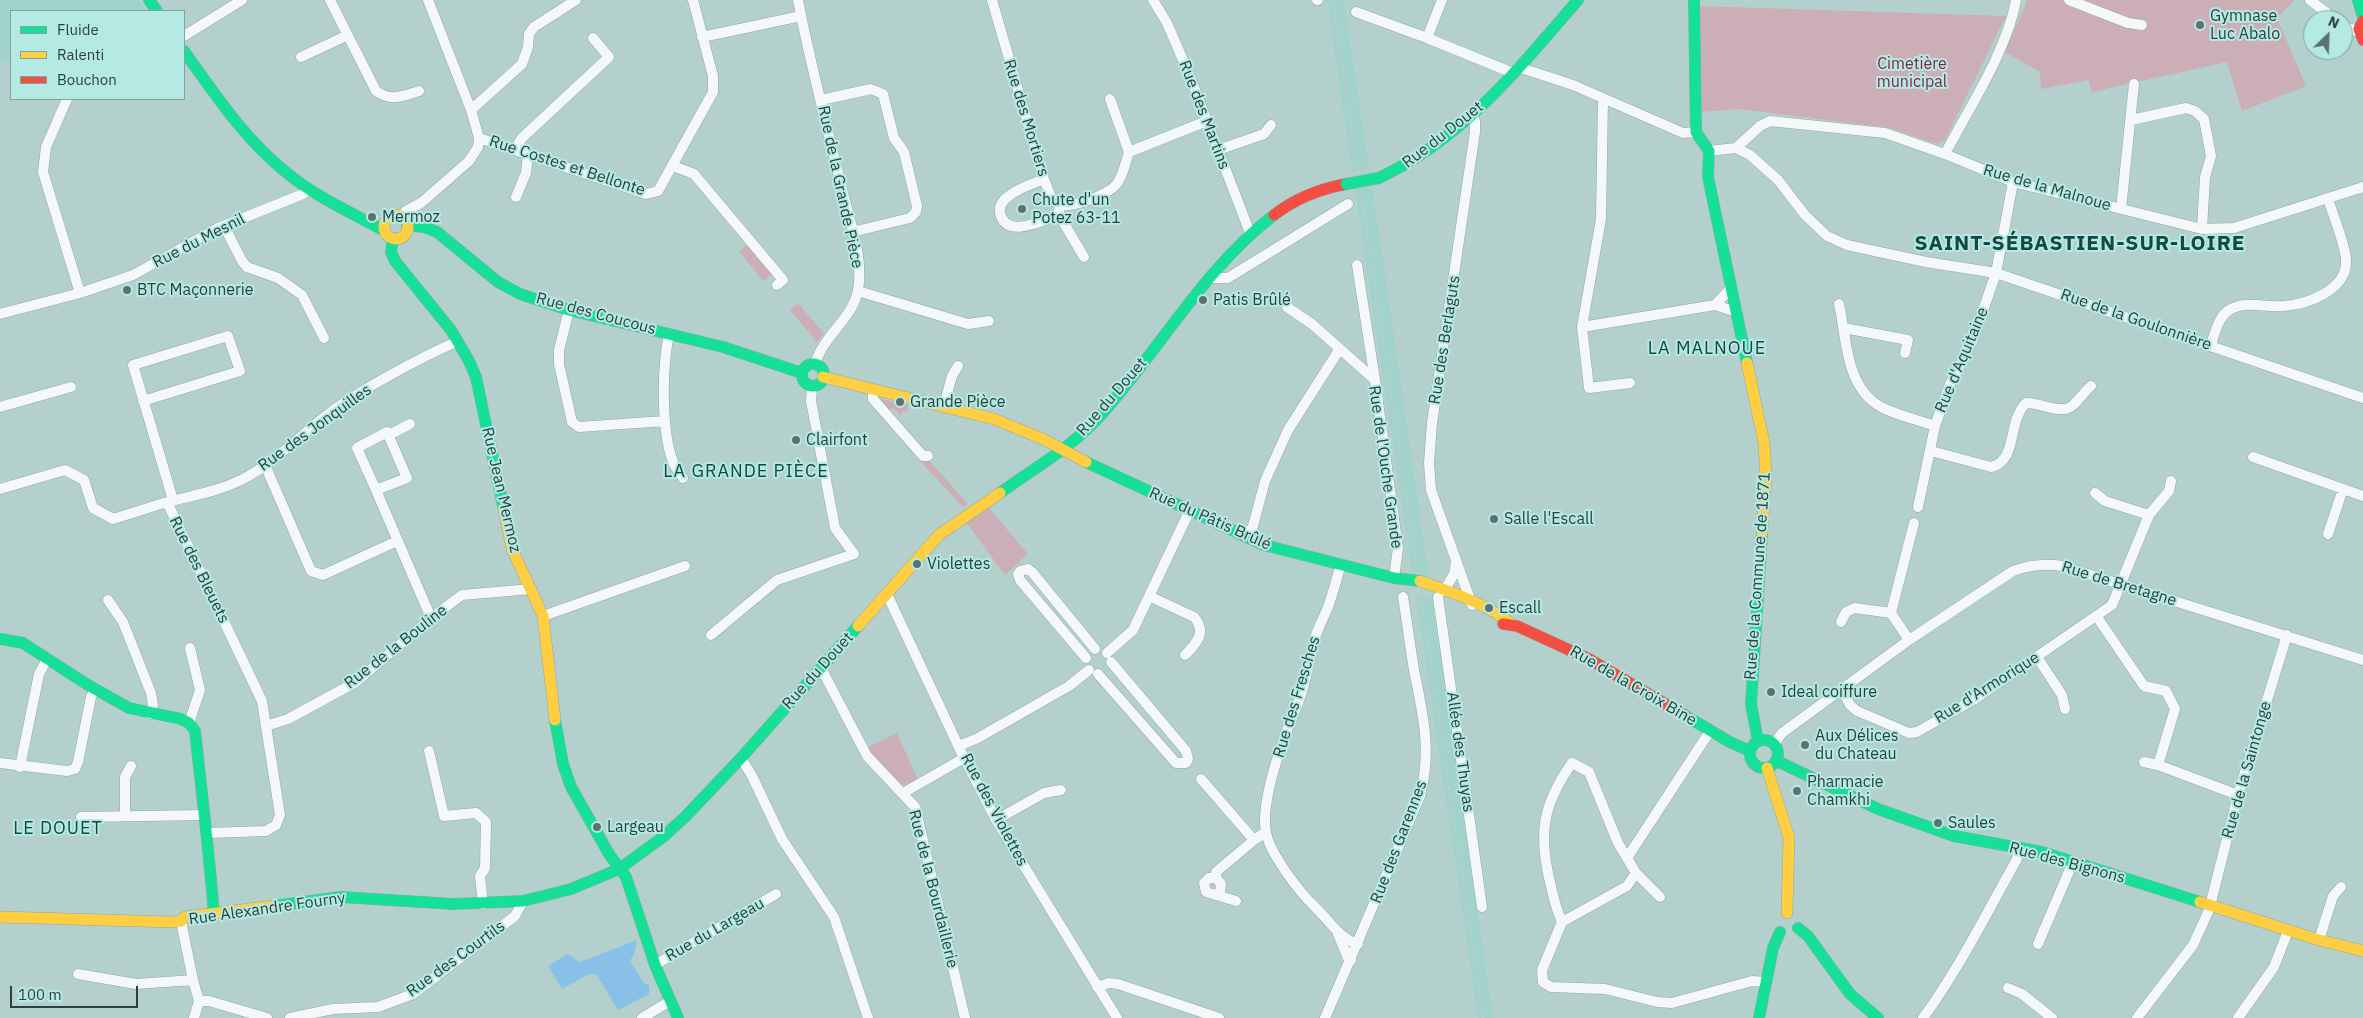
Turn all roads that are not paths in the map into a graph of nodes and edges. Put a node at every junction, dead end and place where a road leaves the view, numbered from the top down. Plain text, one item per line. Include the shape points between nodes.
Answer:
1 (242, 0) edge
2 (330, 0) edge
3 (428, 0) edge
4 (576, 0) edge
5 (693, 0) edge
6 (798, 0) edge
7 (992, 0) edge
8 (1153, 0) edge
9 (1442, 0) edge
10 (1578, 0) edge
11 (1694, 0) edge
12 (2016, 0) edge
13 (2069, 0) edge
14 (2310, 0) edge
15 (2358, 0) edge
16 (2363, 4) edge
17 (2323, 10) edge
18 (1356, 12) dead end
19 (801, 16) junction
20 (2142, 25) dead end
21 (2362, 27) edge
22 (185, 35) edge
23 (348, 35) junction
24 (702, 37) junction
25 (593, 38) dead end
26 (1427, 38) junction
27 (185, 53) edge
28 (301, 57) dead end
29 (1516, 70) junction
30 (2134, 84) dead end
31 (419, 91) dead end
32 (1603, 98) junction
33 (1110, 99) dead end
34 (68, 100) edge
35 (821, 100) junction
36 (471, 110) junction
37 (1472, 116) junction
38 (2130, 120) junction
39 (1207, 121) junction
40 (1271, 125) dead end
41 (1696, 132) junction
42 (478, 138) junction
43 (1736, 148) junction
44 (515, 149) junction
45 (1218, 150) junction
46 (1709, 151) junction
47 (1129, 152) junction
48 (528, 154) junction
49 (1945, 154) junction
50 (673, 166) junction
51 (1044, 179) junction
52 (2013, 182) junction
53 (2363, 187) edge
54 (310, 189) junction
55 (516, 197) dead end
56 (2328, 199) junction
57 (1348, 204) dead end
58 (2121, 209) junction
59 (1059, 210) junction
60 (404, 220) junction
61 (224, 226) junction
62 (2202, 229) junction
63 (388, 230) junction
64 (852, 232) junction
65 (1250, 233) junction
66 (1084, 257) dead end
67 (1358, 266) dead end
68 (1996, 273) junction
69 (1210, 278) junction
70 (777, 285) dead end
71 (1731, 288) junction
72 (858, 291) junction
73 (80, 293) junction
74 (1839, 304) dead end
75 (1715, 305) junction
76 (1287, 307) dead end
77 (569, 310) junction
78 (1737, 312) junction
79 (0, 314) edge
80 (989, 321) dead end
81 (1582, 327) junction
82 (1844, 328) junction
83 (669, 334) junction
84 (324, 338) dead end
85 (458, 341) junction
86 (2211, 345) junction
87 (1339, 350) junction
88 (1905, 353) dead end
89 (815, 364) junction
90 (958, 366) dead end
91 (802, 373) junction
92 (824, 378) junction
93 (1375, 380) junction
94 (1630, 383) dead end
95 (812, 386) junction
96 (2091, 386) dead end
97 (71, 387) dead end
98 (873, 390) junction
99 (2363, 398) edge
100 (143, 401) junction
101 (944, 405) junction
102 (0, 408) edge
103 (665, 421) junction
104 (410, 424) dead end
105 (1935, 426) junction
106 (389, 435) junction
107 (1062, 449) junction
108 (1931, 451) junction
109 (928, 456) dead end
110 (2253, 457) dead end
111 (264, 465) junction
112 (683, 478) dead end
113 (2171, 481) dead end
114 (0, 489) edge
115 (2343, 489) junction
116 (376, 490) junction
117 (2095, 494) dead end
118 (2363, 496) edge
119 (170, 501) junction
120 (1918, 507) dead end
121 (1189, 512) junction
122 (2149, 515) junction
123 (1914, 523) dead end
124 (2328, 534) dead end
125 (1246, 537) junction
126 (397, 541) junction
127 (1456, 561) junction
128 (1341, 564) junction
129 (685, 566) dead end
130 (1394, 578) junction
131 (1423, 584) joint
132 (2121, 584) junction
133 (531, 588) junction
134 (887, 594) junction
135 (1438, 594) junction
136 (1149, 596) junction
137 (1403, 597) dead end
138 (108, 600) dead end
139 (1472, 606) junction
140 (1891, 613) junction
141 (543, 616) junction
142 (2097, 616) junction
143 (430, 618) junction
144 (1842, 622) dead end
145 (711, 635) dead end
146 (2287, 635) junction
147 (0, 639) edge
148 (1909, 640) junction
149 (190, 648) dead end
150 (1095, 649) junction
151 (1186, 655) dead end
152 (1109, 657) junction
153 (2037, 657) junction
154 (1086, 658) junction
155 (47, 659) junction
156 (2363, 660) edge
157 (821, 668) junction
158 (1093, 672) junction
159 (95, 689) junction
160 (1842, 690) junction
161 (2065, 709) dead end
162 (150, 714) junction
163 (189, 723) junction
164 (266, 726) junction
165 (1710, 730) junction
166 (1758, 741) junction
167 (1774, 744) junction
168 (959, 746) junction
169 (1750, 750) junction
170 (429, 751) dead end
171 (740, 758) junction
172 (964, 758) junction
173 (1777, 760) junction
174 (2144, 762) dead end
175 (0, 763) edge
176 (2158, 765) junction
177 (20, 766) junction
178 (131, 766) dead end
179 (1767, 768) junction
180 (1201, 779) dead end
181 (1061, 790) dead end
182 (904, 793) junction
183 (2238, 794) junction
184 (204, 815) junction
185 (125, 816) junction
186 (81, 817) dead end
187 (996, 820) junction
188 (1266, 832) junction
189 (208, 833) junction
190 (1254, 840) junction
191 (2020, 848) junction
192 (1627, 858) junction
193 (2073, 862) junction
194 (620, 869) junction
195 (1636, 873) junction
196 (1216, 878) junction
197 (2341, 887) dead end
198 (776, 894) dead end
199 (1217, 894) junction
200 (1660, 898) dead end
201 (523, 901) junction
202 (1236, 901) dead end
203 (483, 904) junction
204 (2211, 905) junction
205 (1482, 907) dead end
206 (1787, 913) junction
207 (214, 914) junction
208 (0, 917) edge
209 (181, 921) junction
210 (1562, 922) junction
211 (1798, 928) junction
212 (2288, 931) junction
213 (1780, 932) junction
214 (1338, 933) junction
215 (2318, 940) junction
216 (1358, 944) junction
217 (2038, 944) dead end
218 (2363, 951) edge
219 (1351, 960) junction
220 (655, 965) junction
221 (78, 974) dead end
222 (193, 980) junction
223 (1766, 982) junction
224 (1097, 987) junction
225 (2008, 988) dead end
226 (199, 1001) junction
227 (670, 1001) junction
228 (194, 1018) edge
229 (267, 1018) edge
230 (290, 1018) edge
231 (642, 1018) edge
232 (678, 1018) edge
233 (868, 1018) edge
234 (965, 1018) edge
235 (1117, 1018) edge
236 (1219, 1018) edge
237 (1325, 1018) edge
238 (1759, 1018) edge
239 (1878, 1018) edge
240 (1923, 1018) edge
241 (2052, 1018) edge
242 (2136, 1018) edge
243 (2238, 1018) edge

1 - 22 street
2 - 23 street
3 - 36 street
4 - 36 street via 534,26 522,64
5 - 24 street, Rue Costes et Bellonte
6 - 19 street, Rue de la Grande Pièce
7 - 51 street, Rue des Mortiers
8 - 39 street, Rue des Martins via 1168,23
9 - 26 street
10 - 29 street, Rue du Douet
11 - 41 street
12 - 49 street via 2003,44
13 - 20 street via 2128,23
14 - 17 street
15 - 16 street
15 - 21 street
18 - 26 street
19 - 24 street
19 - 35 street, Rue de la Grande Pièce
23 - 28 street
23 - 31 street via 376,92 394,99
24 - 50 street, Rue Costes et Bellonte via 714,92
25 - 44 street via 609,57 522,138
26 - 29 street
27 - 54 street via 260,148
29 - 32 street
29 - 37 street, Rue du Douet
30 - 38 street
32 - 41 street via 1683,133
32 - 81 street via 1601,218
33 - 47 street
34 - 73 street via 46,146 43,172
35 - 64 street, Rue de la Grande Pièce
35 - 64 street via 871,89 883,94 894,138 904,152 917,206 910,218
36 - 42 street
37 - 65 street, Rue du Douet, bridge via 1417,160 1397,171 1379,178 1321,189 1279,211
37 - 127 street, Rue des Berlaguts via 1476,132 1429,451 1431,490
38 - 58 street
38 - 62 street via 2186,108 2204,119 2211,156 2204,177
39 - 45 street, Rue des Martins
39 - 47 street
40 - 45 street via 1264,134
41 - 46 street
42 - 44 street, Rue Costes et Bellonte
42 - 60 street via 475,153 469,161 421,203 406,211
43 - 46 street
43 - 49 street, Rue de la Malnoue via 1760,126 1776,120 1885,133
43 - 68 street, Rue de la Goulonnière via 1750,155 1778,180 1805,215 1827,236 1847,245 1883,253
44 - 48 street, Rue Costes et Bellonte
45 - 65 street, Rue des Martins
46 - 71 street, Rue de la Commune de 1871 via 1708,177
47 - 59 street via 1117,184 1104,193
48 - 50 street, Rue Costes et Bellonte via 646,194 658,190
48 - 55 street via 526,173
49 - 52 street, Rue de la Malnoue
50 - 70 street via 694,174 782,280
51 - 59 street, Rue des Mortiers
51 - 59 street via 1010,195 1002,203 1004,221 1020,228
52 - 58 street, Rue de la Malnoue
52 - 68 street
53 - 56 street, Rue de la Malnoue
54 - 61 street, Rue du Mesnil
54 - 63 street
56 - 62 street, Rue de la Malnoue via 2234,228
56 - 86 street via 2347,260 2345,274 2336,286 2310,300 2284,306 2244,305 2230,310 2221,319
57 - 69 street via 1228,278
58 - 62 street, Rue de la Malnoue
59 - 66 street, Rue des Mortiers
60 - 63 street via 391,216
60 - 63 street via 404,234
60 - 77 street, Rue des Coucous via 437,232 504,286
61 - 73 street, Rue du Mesnil via 133,275
61 - 84 street via 247,267 278,278 302,295
63 - 85 street, Rue Jean Mermoz via 395,261
64 - 72 street, Rue de la Grande Pièce via 858,262
65 - 69 street, Rue du Douet
67 - 93 street
68 - 86 street, Rue de la Goulonnière
68 - 105 street, Rue d'Aquitaine via 1972,342 1950,384
69 - 107 street, Rue du Douet via 1099,417
71 - 75 street
71 - 78 street, Rue de la Commune de 1871
72 - 80 street via 968,324
72 - 89 street, Rue de la Grande Pièce via 818,353
73 - 79 street, Rue du Mesnil
74 - 82 street
75 - 78 street
75 - 81 street
76 - 87 street, Rue de l'Ouche Grande via 1312,324
77 - 83 street, Rue des Coucous
77 - 103 street via 559,350 559,364 572,422 579,426
78 - 166 street, Rue de la Commune de 1871 via 1762,434 1766,477 1751,682 1751,711
81 - 94 street via 1589,388
82 - 88 street via 1908,340
82 - 105 street via 1852,375 1861,390 1880,406
83 - 91 street, Rue des Coucous via 723,347
83 - 103 street via 664,358
85 - 111 street, Rue des Jonquilles via 363,391
85 - 133 street, Rue Jean Mermoz via 476,378 512,549
86 - 99 street, Rue de la Goulonnière
87 - 93 street, Rue de l'Ouche Grande
87 - 125 street via 1288,430
89 - 91 street via 807,366
89 - 92 street via 822,369
90 - 101 street
91 - 95 street via 804,382
92 - 95 street via 820,384
92 - 98 street
93 - 130 street, Rue de l'Ouche Grande via 1398,548
95 - 145 street via 811,401 835,528 854,554 777,580
96 - 108 street via 2071,406 2060,409 2035,402 2026,403 2018,411 2006,459 2000,465 1991,467
97 - 102 street
98 - 101 street
98 - 109 street via 873,399 923,456
100 - 100 street via 240,371 228,336 132,365
100 - 119 street
101 - 107 street via 1008,424
103 - 112 street via 673,462
104 - 106 street
105 - 108 street, Rue d'Aquitaine
106 - 116 street via 407,478
106 - 116 street via 387,432 357,448
107 - 121 street, Rue du Pâtis Brûlé
107 - 134 street, Rue du Douet via 939,535
108 - 120 street, Rue d'Aquitaine
110 - 115 street
111 - 119 street, Rue des Jonquilles via 216,491
111 - 126 street via 311,571 323,575
113 - 122 street, Rue d'Armorique via 2169,492
114 - 119 street, Rue des Bleuets via 65,470 84,480 93,508 113,519
115 - 118 street
115 - 124 street
116 - 126 street
117 - 122 street via 2105,501
119 - 164 street, Rue des Bleuets via 260,695
121 - 125 street, Rue du Pâtis Brûlé
121 - 136 street
122 - 132 street, Rue d'Armorique
123 - 140 street
125 - 128 street, Rue du Pâtis Brûlé via 1277,549
126 - 143 street
127 - 135 street via 1454,574
127 - 139 street, Rue des Berlaguts
128 - 130 street, Rue du Pâtis Brûlé
128 - 188 street, Rue des Fresches via 1276,763 1265,815
129 - 141 street
130 - 131 street, Rue du Pâtis Brûlé
130 - 135 street, Rue du Pâtis Brûlé via 1400,584
131 - 135 street, Rue de la Croix Bine
132 - 142 street, Rue d'Armorique via 2112,605
132 - 146 street, Rue de Bretagne
132 - 148 street, Rue de Bretagne via 2062,566 2031,565 2012,571
133 - 141 street, Rue Jean Mermoz
133 - 143 street, Rue de la Bouline via 462,595
134 - 157 street, Rue du Douet
134 - 168 street, Rue des Violettes
135 - 139 street, Rue de la Croix Bine
135 - 205 street, Allée des Thuyas
136 - 151 street via 1200,623 1202,631 1197,643
136 - 152 street via 1133,630
137 - 216 street, Rue des Garennes via 1425,730 1427,764 1420,796
138 - 162 street via 123,622 151,693 153,705
139 - 165 street, Rue de la Croix Bine via 1505,618 1513,625 1589,659
140 - 144 street via 1855,608 1846,612
140 - 148 street
141 - 194 street, Rue Jean Mermoz via 563,764 571,787
142 - 153 street, Rue d'Armorique
142 - 176 street via 2144,686 2166,691 2175,709
143 - 164 street, Rue de la Bouline via 356,682 288,719
146 - 156 street, Rue de Bretagne
146 - 183 street, Rue de la Saintonge
147 - 155 street via 22,643
148 - 160 street, Rue de Bretagne
149 - 163 street via 200,690
150 - 152 street
150 - 154 street
150 - 154 street via 1032,572 1020,571 1020,580
152 - 158 street via 1105,672
152 - 158 street via 1186,752 1186,763 1176,763
153 - 160 street, Rue d'Armorique via 1975,699 1917,732 1909,733 1857,711
153 - 161 street via 2062,695
154 - 158 street
155 - 159 street
155 - 177 street via 39,674
157 - 171 street, Rue du Douet
157 - 182 street, Rue de la Bourdaillerie via 867,756
158 - 168 street
159 - 162 street via 134,710
159 - 177 street via 75,769
160 - 167 street, Rue de Bretagne via 1784,732
162 - 163 street
163 - 184 street via 195,731
164 - 189 street, Rue des Bleuets via 280,814 276,825 266,831
165 - 169 street, Rue de la Croix Bine
165 - 192 street
166 - 167 street
166 - 169 street
167 - 173 street
168 - 172 street, Rue des Violettes
169 - 179 street via 1752,763 1758,768
170 - 203 street via 444,816 476,813 486,822 485,868 480,876
171 - 194 street, Rue du Douet via 670,830
171 - 233 street via 782,839 834,916
172 - 182 street
172 - 187 street, Rue des Violettes
173 - 179 street
173 - 191 street, Rue des Bignons via 1878,809 1954,836
174 - 176 street
175 - 177 street
176 - 183 street
178 - 185 street via 124,776
179 - 206 street via 1789,838
180 - 190 street
181 - 187 street via 1044,793
182 - 234 street, Rue de la Bourdaillerie via 915,807
183 - 204 street, Rue de la Saintonge
184 - 185 street
184 - 189 street
185 - 186 street
187 - 224 street, Rue des Violettes
188 - 190 street
188 - 214 street, Rue des Fresches via 1272,850 1298,888
189 - 207 street
190 - 196 street via 1216,872
191 - 193 street, Rue des Bignons
191 - 240 street via 2016,861 1969,945
192 - 195 street
192 - 210 street via 1589,772 1572,763 1553,795 1543,829 1545,863
193 - 204 street, Rue des Bignons
193 - 217 street
194 - 201 street, Rue Alexandre Fourny via 570,889
194 - 220 street, Rue du Largeau via 626,877
195 - 200 street
195 - 210 street via 1627,886
196 - 199 street via 1221,888
196 - 199 street via 1206,880 1203,887 1208,894
197 - 215 street via 2333,896
198 - 220 street, Rue du Largeau
199 - 202 street
201 - 203 street, Rue Alexandre Fourny
201 - 230 street, Rue des Courtils via 515,916 413,994 378,1007 333,1010
203 - 207 street, Rue Alexandre Fourny via 341,897
204 - 212 street, Rue des Bignons
204 - 242 street, Rue de la Saintonge via 2193,945
206 - 211 street via 1797,917
206 - 213 street via 1778,920
207 - 209 street, Rue Alexandre Fourny via 185,917
208 - 209 street, Rue Alexandre Fourny
209 - 222 street
210 - 223 street via 1542,970 1543,982 1551,986 1605,989 1672,1003 1752,981
211 - 213 street via 1790,935
211 - 239 street via 1808,936 1850,994
212 - 215 street, Rue des Bignons
212 - 243 street via 2274,967
213 - 223 street via 1775,940
214 - 216 street, Rue des Fresches
214 - 219 street, Rue des Fresches
215 - 218 street, Rue des Bignons
216 - 219 street, Rue des Garennes
219 - 237 street, Rue des Garennes
220 - 227 street, Rue du Largeau
221 - 222 street via 136,984
222 - 226 street
223 - 238 street
224 - 235 street, Rue des Violettes
224 - 236 street via 1118,984
225 - 241 street via 2022,994
226 - 228 street
226 - 229 street via 210,1001
227 - 231 street
227 - 232 street, Rue du Largeau

